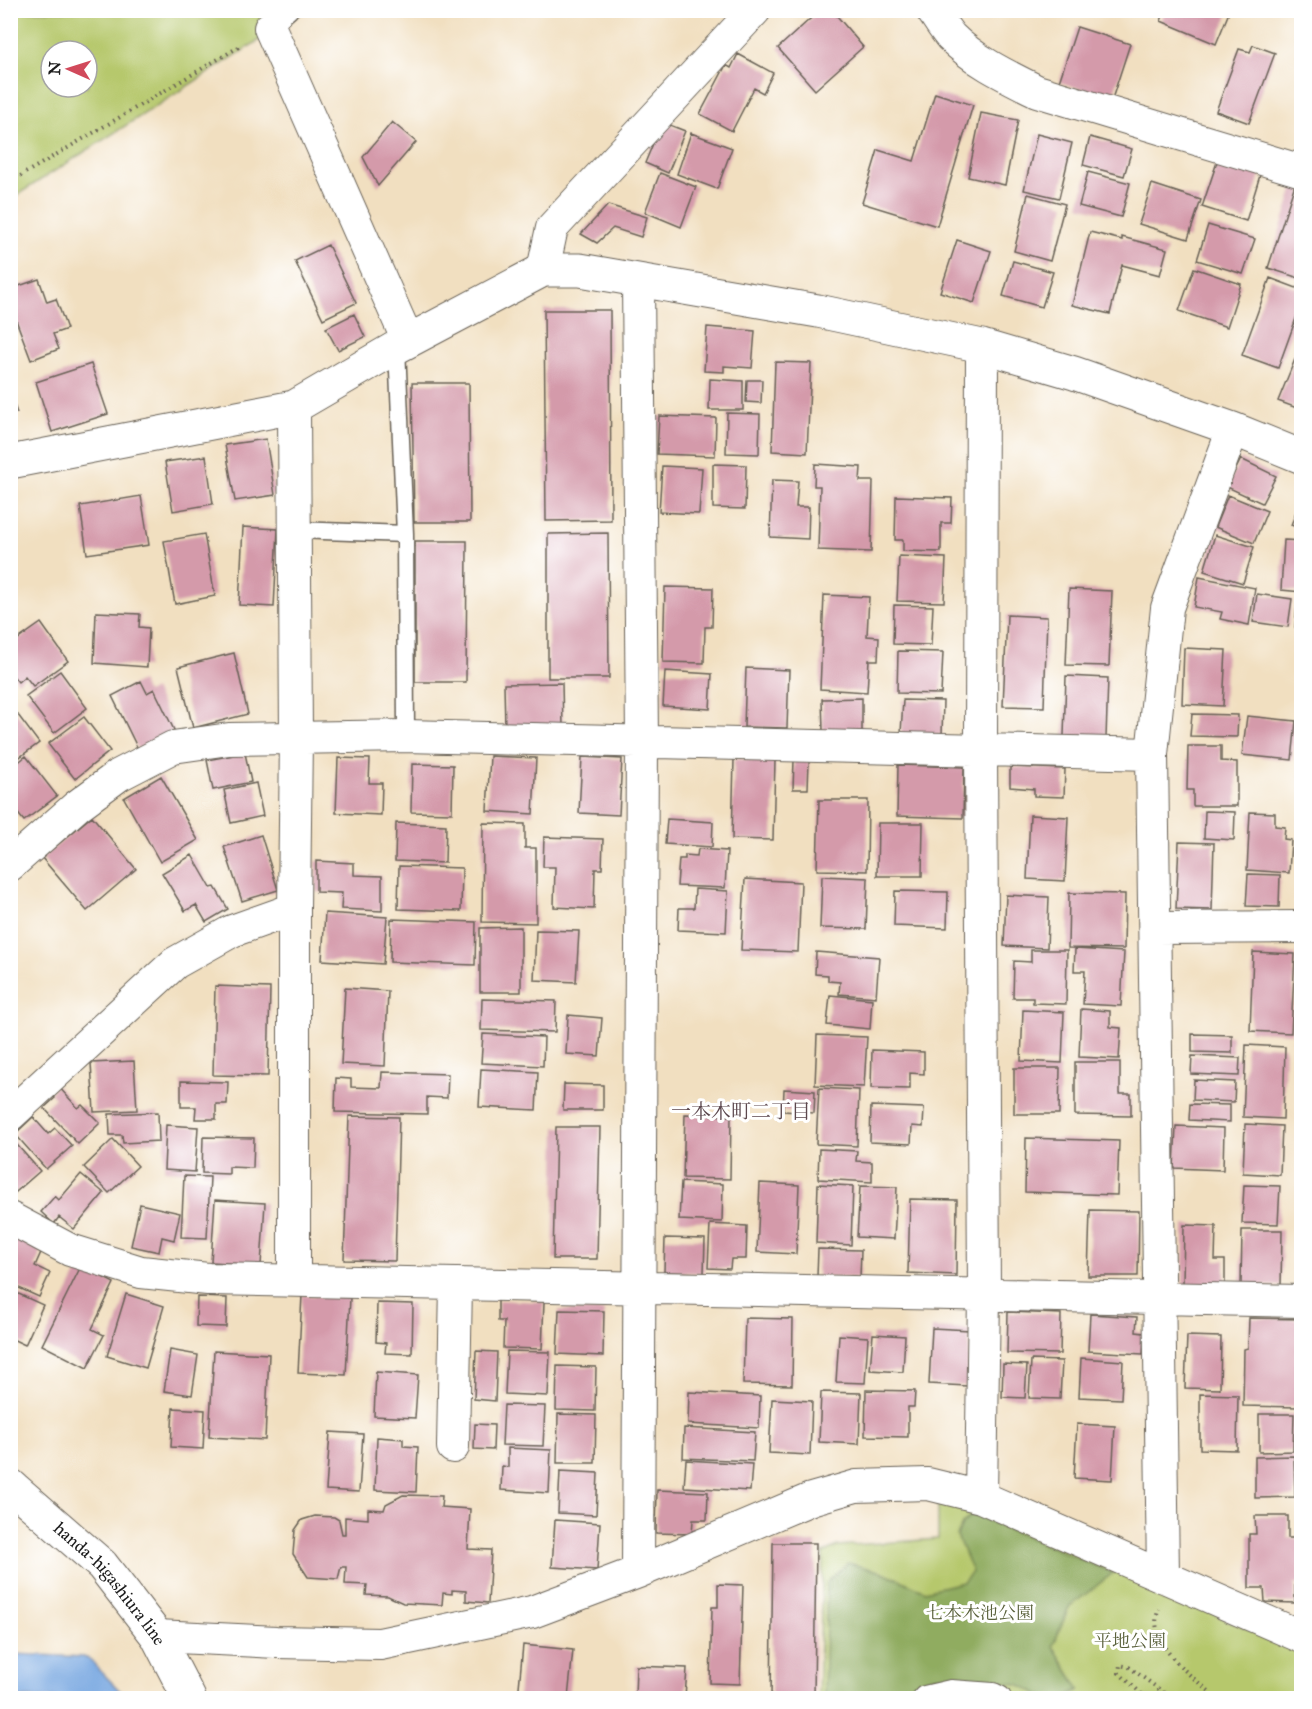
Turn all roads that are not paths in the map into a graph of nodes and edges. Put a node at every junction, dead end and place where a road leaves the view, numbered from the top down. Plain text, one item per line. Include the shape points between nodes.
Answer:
1 (755, 10) edge
2 (932, 10) edge
3 (280, 19) edge
4 (1302, 171) edge
5 (543, 270) junction
6 (638, 280) junction
7 (403, 344) junction
8 (982, 346) junction
9 (294, 407) junction
10 (1233, 429) junction
11 (1302, 457) edge
12 (10, 462) edge
13 (296, 530) junction
14 (405, 534) junction
15 (406, 736) junction
16 (296, 737) junction
17 (642, 741) junction
18 (981, 750) junction
19 (1152, 754) junction
20 (14, 851) edge
21 (294, 909) junction
22 (1302, 927) edge
23 (1155, 928) junction
24 (10, 1115) edge
25 (10, 1218) edge
26 (294, 1280) junction
27 (456, 1284) junction
28 (640, 1289) junction
29 (984, 1294) junction
30 (1159, 1298) junction
31 (1302, 1301) edge
32 (453, 1447) dead end
33 (10, 1485) edge
34 (981, 1497) junction
35 (638, 1572) junction
36 (1168, 1579) junction
37 (157, 1636) junction
38 (1302, 1637) edge
39 (189, 1698) edge
40 (925, 1698) edge
41 (999, 1698) edge

1 - 5 street via 552,228
2 - 4 street via 950,36 969,53 1037,91
3 - 7 street
5 - 6 street via 580,270
5 - 7 street
6 - 8 street via 818,310
6 - 17 street
7 - 9 street
7 - 14 lane
8 - 10 street via 1074,373
8 - 18 street
9 - 12 street
9 - 13 street
10 - 11 street
10 - 19 street via 1167,608
13 - 14 lane
13 - 16 street
14 - 15 lane
15 - 16 street
15 - 17 street
16 - 20 street via 229,738 173,747 119,775
16 - 21 street
17 - 18 street
17 - 28 street
18 - 19 street
18 - 29 street
19 - 23 street
21 - 24 street via 232,931 176,963
21 - 26 street
22 - 23 street
23 - 30 street
25 - 26 street via 70,1250 141,1272 208,1279
26 - 27 street
27 - 28 street
27 - 32 street
28 - 29 street
28 - 35 street
29 - 30 street
29 - 34 street
30 - 31 street
30 - 36 street
33 - 37 street, handa-higashiura line via 102,1564
34 - 35 street via 928,1484 856,1486 811,1499
34 - 36 street
35 - 37 street via 532,1612 380,1644
36 - 38 street
37 - 39 street, handa-higashiura line
40 - 41 street via 951,1692

